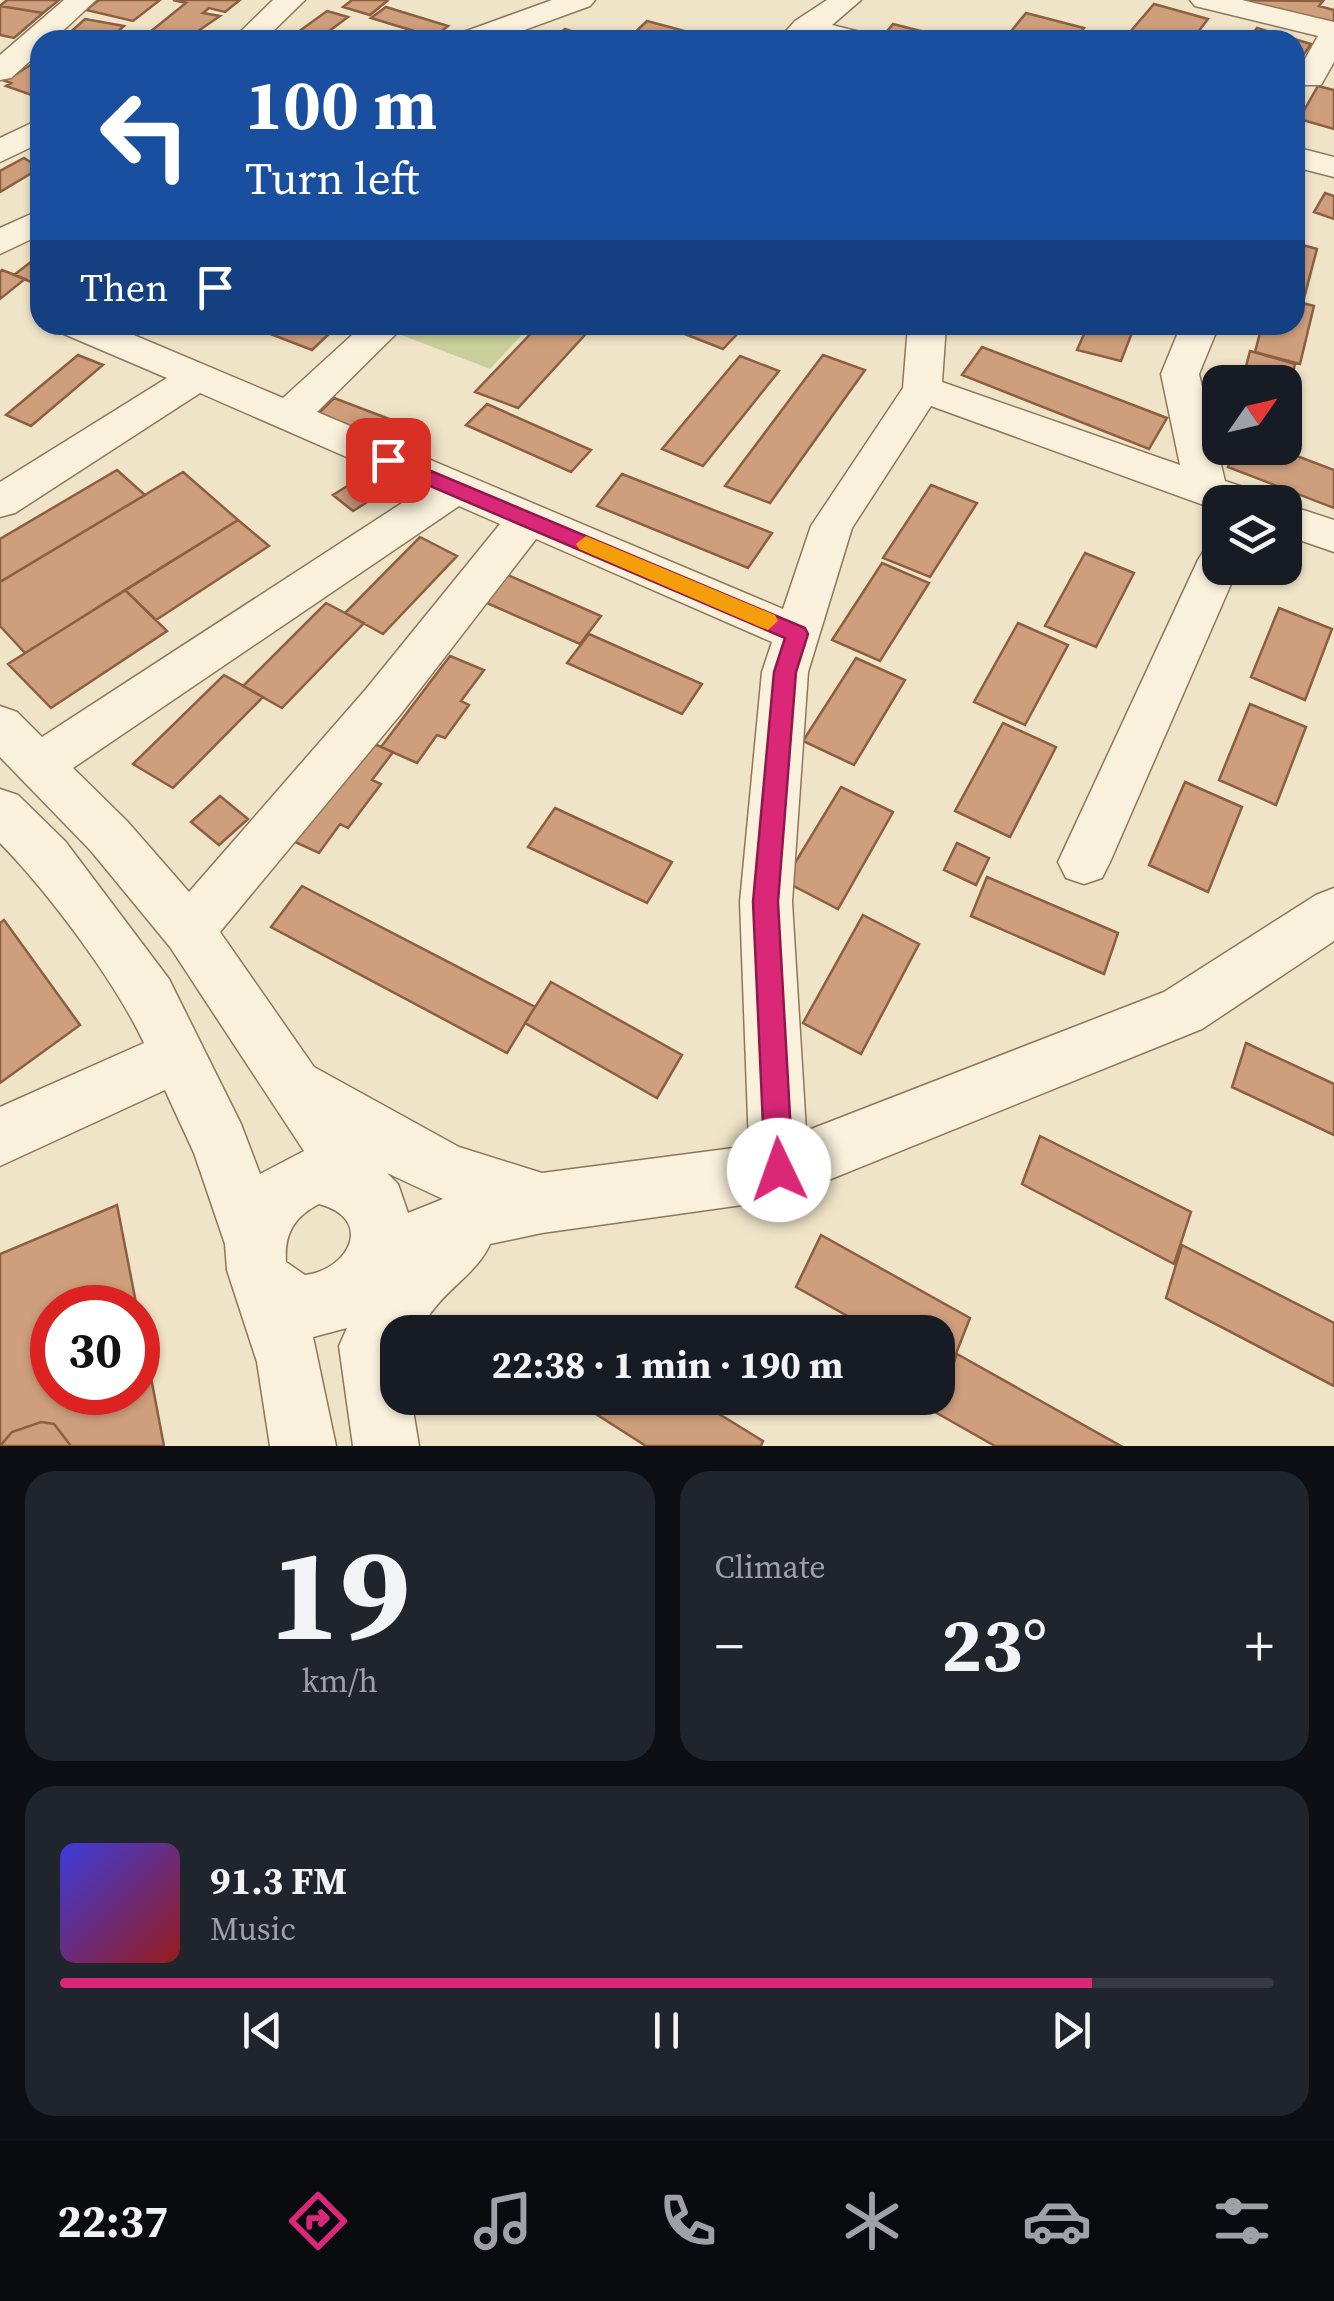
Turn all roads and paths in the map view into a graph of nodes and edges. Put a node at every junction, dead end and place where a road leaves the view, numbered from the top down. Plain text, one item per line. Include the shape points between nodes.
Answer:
1 (81, 0) edge
2 (290, 0) edge
3 (580, 0) edge
4 (846, 0) edge
5 (1218, 3) edge
6 (52, 30) edge
7 (258, 30) edge
8 (497, 30) edge
9 (803, 30) edge
10 (1213, 30) edge
11 (1334, 33) edge
12 (1310, 78) dead end
13 (30, 135) edge
14 (0, 152) edge
15 (1305, 160) edge
16 (1334, 168) edge
17 (30, 226) edge
18 (0, 244) edge
19 (94, 335) edge
20 (375, 335) edge
21 (926, 335) edge
22 (1196, 335) edge
23 (196, 378) junction
24 (922, 389) junction
25 (286, 417) junction
26 (1219, 485) edge
27 (455, 488) junction
28 (1202, 489) edge
29 (0, 502) edge
30 (528, 519) junction
31 (1302, 525) edge
32 (1334, 536) edge
33 (1209, 585) edge
34 (797, 634) junction
35 (0, 726) edge
36 (40, 764) junction
37 (0, 810) edge
38 (1084, 862) dead end
39 (1334, 912) edge
40 (189, 930) junction
41 (177, 1056) junction
42 (286, 1072) junction
43 (0, 1137) edge
44 (779, 1170) junction
45 (364, 1188) junction
46 (542, 1203) junction
47 (261, 1265) junction
48 (372, 1267) junction
49 (376, 1376) junction
50 (303, 1446) edge
51 (386, 1446) edge

1 - 6 street
2 - 7 street
3 - 8 street
4 - 9 street
5 - 10 street
5 - 11 street
11 - 12 street
13 - 14 street
15 - 16 street
17 - 18 street
19 - 23 street
20 - 25 street
21 - 24 street
22 - 26 street via 1180,374
23 - 25 street
23 - 29 street
24 - 28 street
24 - 34 street via 832,526
25 - 27 street
27 - 30 street
27 - 36 street
30 - 34 street
30 - 40 street
31 - 32 street
33 - 38 street
34 - 44 street via 785,672 766,902
35 - 36 street
36 - 40 street
37 - 41 street via 47,857 112,942 150,997
39 - 44 street via 1184,1011
40 - 42 street
41 - 43 street
41 - 47 street via 220,1145
42 - 45 street
42 - 46 street via 360,1128 416,1158
44 - 46 street
45 - 46 street
45 - 47 street via 341,1176 296,1182 262,1219
45 - 48 street via 382,1224
46 - 48 street via 455,1224
46 - 49 street via 476,1230 418,1274 400,1299
47 - 48 street via 284,1302 306,1307 353,1291
47 - 50 street via 289,1362
48 - 49 street via 366,1312
49 - 51 street

